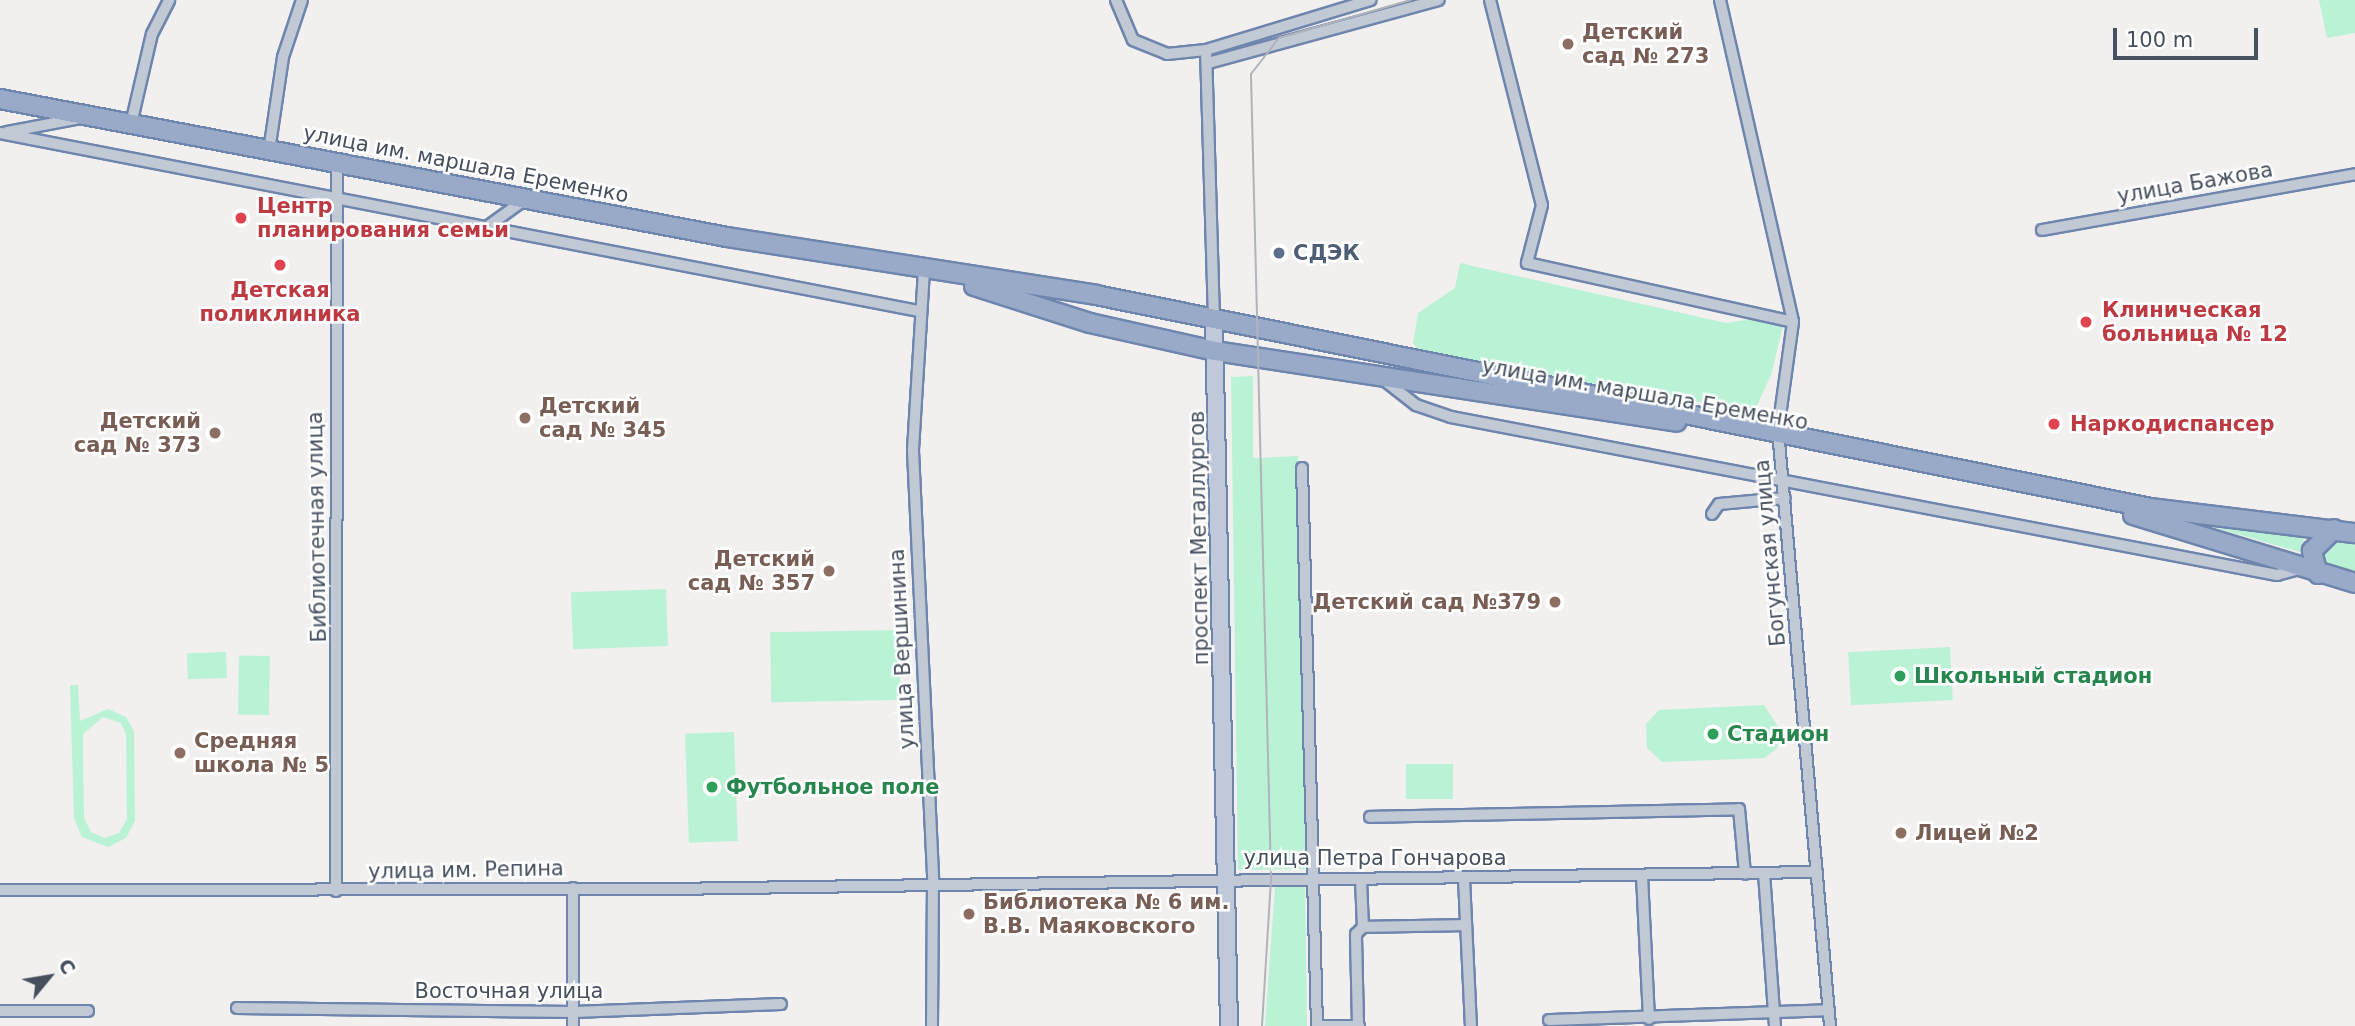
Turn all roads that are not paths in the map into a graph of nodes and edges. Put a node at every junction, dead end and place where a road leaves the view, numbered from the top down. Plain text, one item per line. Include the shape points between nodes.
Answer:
1 (169, 0) edge
2 (302, 0) edge
3 (1116, 0) edge
4 (1371, 0) edge
5 (1439, 0) edge
6 (1490, 0) edge
7 (1720, 0) edge
8 (1206, 50) junction
9 (1208, 63) junction
10 (0, 99) edge
11 (91, 116) junction
12 (131, 124) junction
13 (1, 133) edge
14 (269, 151) junction
15 (337, 162) junction
16 (2355, 174) edge
17 (527, 198) junction
18 (334, 200) junction
19 (484, 229) junction
20 (2042, 230) dead end
21 (924, 270) junction
22 (1096, 295) junction
23 (918, 311) junction
24 (1214, 322) junction
25 (1793, 322) junction
26 (1090, 323) junction
27 (1215, 351) junction
28 (1384, 351) junction
29 (1379, 376) junction
30 (1779, 435) junction
31 (1302, 468) dead end
32 (1783, 475) junction
33 (1785, 498) junction
34 (1712, 514) dead end
35 (2334, 529) junction
36 (2355, 533) edge
37 (2310, 572) junction
38 (2355, 583) edge
39 (1370, 817) dead end
40 (1817, 872) junction
41 (1764, 873) junction
42 (1745, 874) junction
43 (1228, 876) junction
44 (1643, 876) junction
45 (1314, 878) junction
46 (1464, 879) junction
47 (1361, 880) junction
48 (933, 882) junction
49 (573, 888) junction
50 (0, 890) edge
51 (336, 891) junction
52 (1465, 925) junction
53 (1363, 927) junction
54 (781, 1004) dead end
55 (237, 1008) dead end
56 (1829, 1010) junction
57 (0, 1011) edge
58 (88, 1011) dead end
59 (574, 1012) junction
60 (1774, 1013) junction
61 (1649, 1019) junction
62 (1549, 1020) dead end
63 (1680, 1022) edge
64 (573, 1026) edge
65 (932, 1026) edge
66 (1229, 1026) edge
67 (1359, 1026) edge
68 (1471, 1026) edge
69 (1775, 1026) edge
70 (1830, 1026) edge

1 - 12 street via 152,34
2 - 14 street via 283,57 273,107 277,131
3 - 8 street via 1126,29 1146,50
4 - 8 street
5 - 9 street
6 - 25 street via 1542,205 1527,263
7 - 25 street, Богунская улица
8 - 9 street, проспект Металлургов
9 - 24 street, проспект Металлургов
10 - 11 highway, улица им. маршала Еременко
11 - 12 highway, улица им. маршала Еременко
11 - 13 street
12 - 14 highway, улица им. маршала Еременко
13 - 18 street
14 - 15 highway, улица им. маршала Еременко
15 - 17 highway, улица им. маршала Еременко
15 - 18 street, Библиотечная улица
16 - 20 street, улица Бажова
17 - 19 street
17 - 21 highway, улица им. маршала Еременко
18 - 19 street
18 - 51 street, Библиотечная улица
19 - 23 street
21 - 22 highway, улица им. маршала Еременко
21 - 23 street, улица Вершинина
21 - 26 highway, улица им. маршала Еременко
22 - 24 highway, улица им. маршала Еременко
22 - 26 highway via 1089,303
23 - 48 street, улица Вершинина via 913,451
24 - 27 main road, проспект Металлургов
24 - 28 highway, улица им. маршала Еременко
25 - 30 street, Богунская улица
26 - 27 highway, улица им. маршала Еременко
27 - 29 highway, улица им. маршала Еременко
27 - 43 main road, проспект Металлургов
28 - 29 highway via 1385,369
28 - 30 highway, улица им. маршала Еременко
29 - 30 highway, улица им. маршала Еременко
29 - 32 street via 1416,405 1451,416
30 - 32 street, Богунская улица
30 - 35 highway, улица им. маршала Еременко via 2150,508
30 - 37 highway, улица им. маршала Еременко via 2152,519
31 - 45 street
32 - 33 street, Богунская улица
32 - 37 street via 2277,575
33 - 34 street via 1719,504
33 - 40 street, Богунская улица
35 - 36 highway, улица им. маршала Еременко
35 - 37 highway via 2312,551
37 - 38 highway, улица им. маршала Еременко
39 - 42 street via 1739,809
40 - 41 street, улица Петра Гончарова
40 - 56 street, Богунская улица
41 - 42 street, улица Петра Гончарова
41 - 60 street
42 - 44 street, улица Петра Гончарова
43 - 45 street, улица Петра Гончарова
43 - 48 street, улица Петра Гончарова
43 - 66 main road, проспект Металлургов
44 - 46 street, улица Петра Гончарова
44 - 61 street
45 - 47 street, улица Петра Гончарова
45 - 67 street via 1317,1026
46 - 47 street, улица Петра Гончарова
46 - 52 street
47 - 53 street
48 - 49 street, улица им. Репина
48 - 65 street, улица Вершинина
49 - 51 street, улица им. Репина
49 - 59 street
50 - 51 street, улица им. Репина
52 - 53 street
52 - 68 street
53 - 67 street via 1356,934
54 - 59 street, Восточная улица
55 - 59 street, Восточная улица
56 - 60 street
56 - 70 street, Богунская улица
57 - 58 street
59 - 64 street
60 - 63 street
60 - 69 street
61 - 62 street
61 - 63 street

